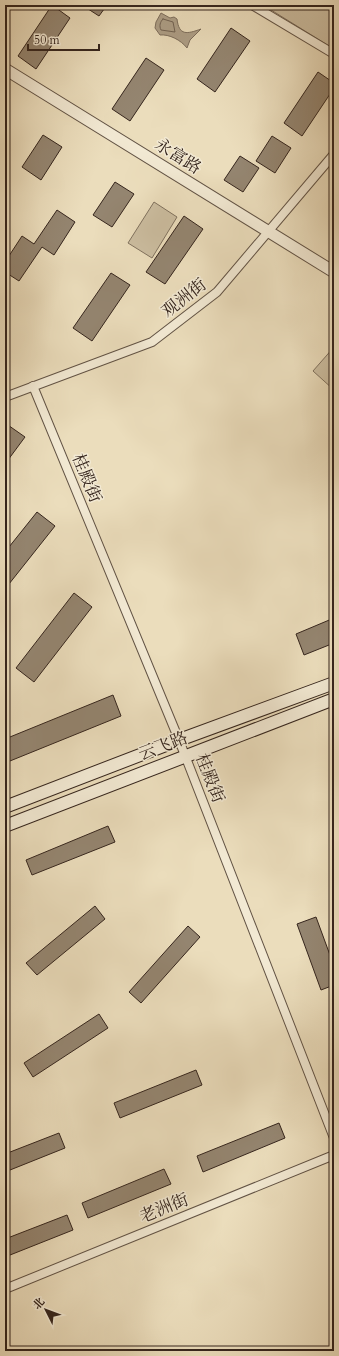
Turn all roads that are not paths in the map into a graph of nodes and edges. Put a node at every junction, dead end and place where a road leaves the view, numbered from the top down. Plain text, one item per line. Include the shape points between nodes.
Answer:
1 (252, 5) edge
2 (334, 54) edge
3 (5, 69) edge
4 (334, 154) edge
5 (270, 232) junction
6 (334, 272) edge
7 (33, 386) junction
8 (5, 397) edge
9 (334, 683) edge
10 (334, 699) edge
11 (179, 740) junction
12 (185, 756) junction
13 (5, 807) edge
14 (5, 826) edge
15 (334, 1138) edge
16 (334, 1155) edge
17 (5, 1289) edge

1 - 2 street
3 - 5 street, 永富路
4 - 5 street, 观洲街
5 - 6 street, 永富路
5 - 7 street, 观洲街 via 217,292 152,342
7 - 8 street, 观洲街
7 - 11 street, 桂殿街
9 - 11 main road, 云飞路
10 - 12 main road, 云飞路
11 - 12 street, 桂殿街
11 - 13 main road, 云飞路
12 - 14 main road, 云飞路
12 - 15 street, 桂殿街
16 - 17 street, 老洲街

